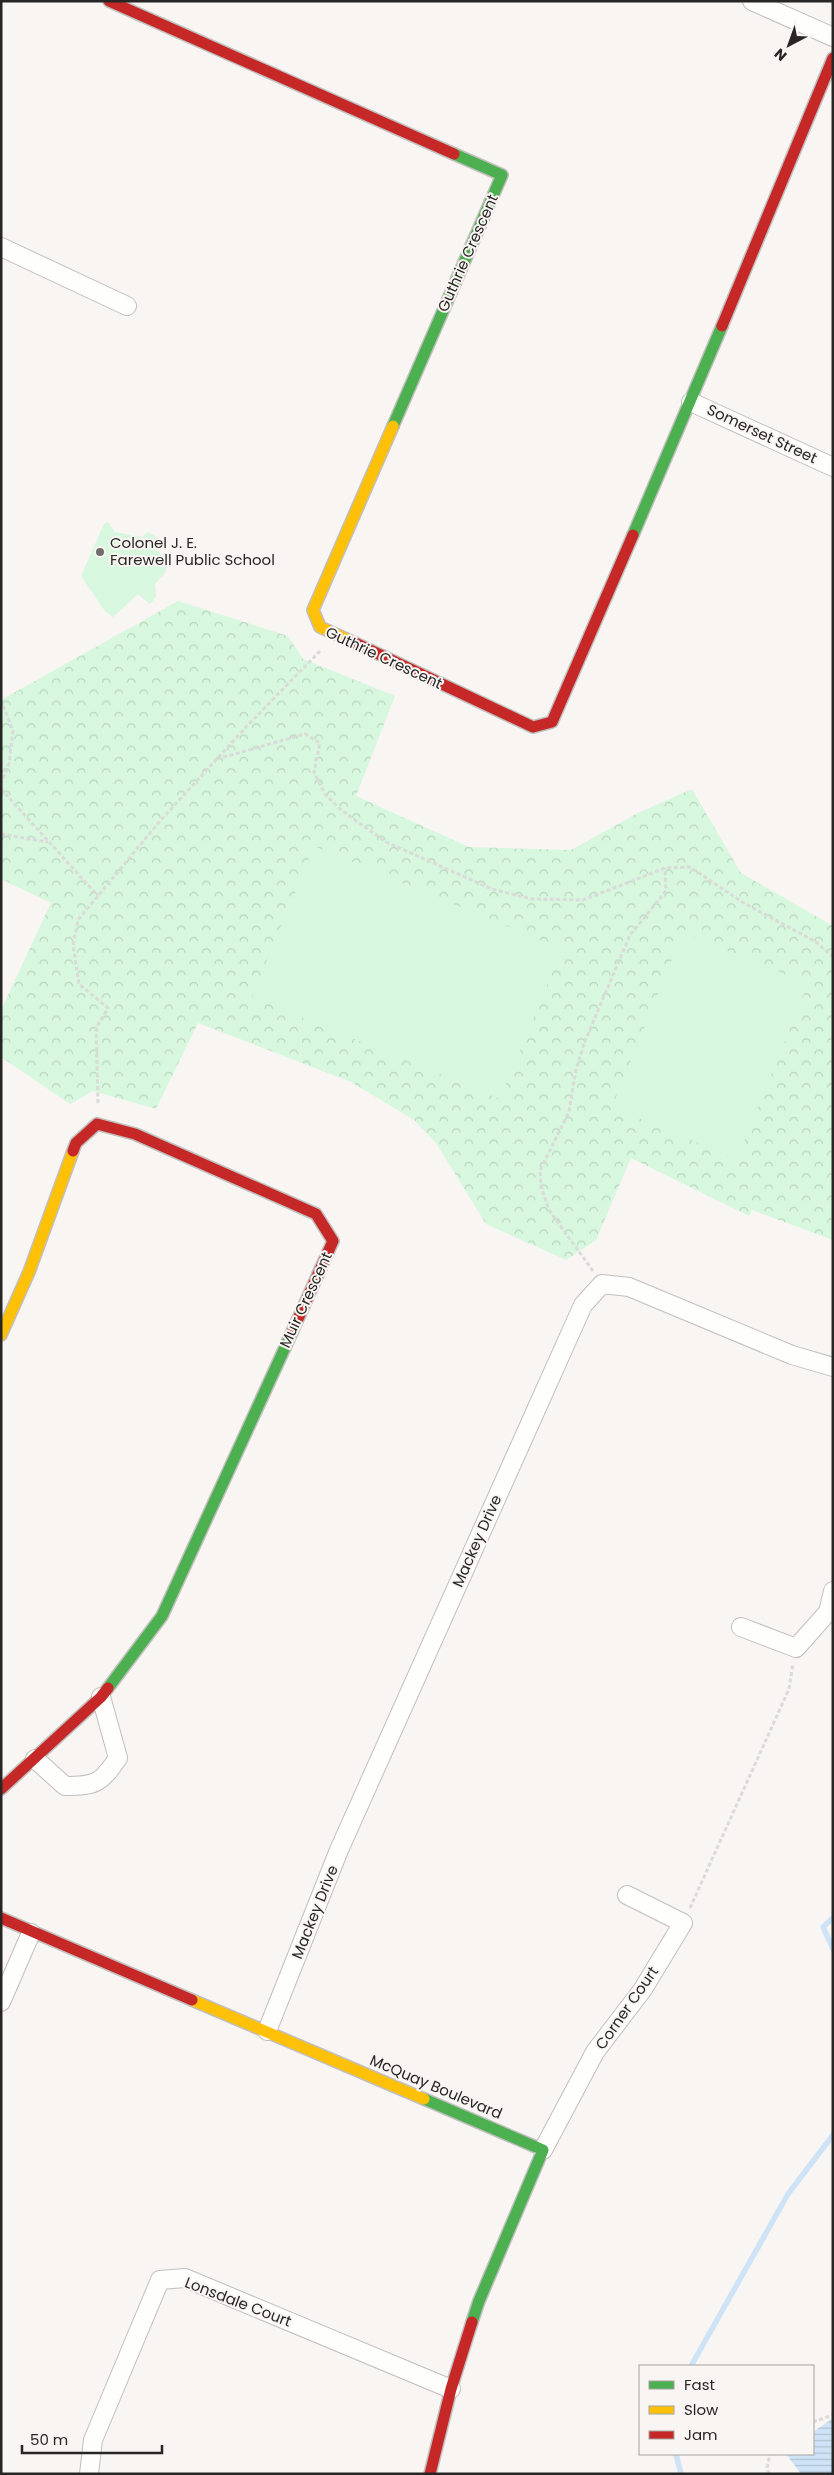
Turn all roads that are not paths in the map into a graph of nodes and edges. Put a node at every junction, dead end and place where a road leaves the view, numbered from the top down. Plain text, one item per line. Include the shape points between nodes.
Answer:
1 (109, 1) edge
2 (752, 1) edge
3 (833, 37) edge
4 (833, 58) edge
5 (1, 247) edge
6 (127, 306) dead end
7 (691, 402) junction
8 (833, 467) edge
9 (1, 1335) edge
10 (833, 1367) edge
11 (833, 1591) edge
12 (741, 1627) dead end
13 (100, 1698) junction
14 (35, 1759) junction
15 (1, 1788) edge
16 (626, 1895) dead end
17 (1, 1918) edge
18 (31, 1932) junction
19 (1, 2002) edge
20 (266, 2031) junction
21 (543, 2150) junction
22 (451, 2389) junction
23 (89, 2474) edge
24 (430, 2474) edge

1 - 7 street, Guthrie Crescent via 502,175 313,610 320,628 533,727 552,722
2 - 3 street
4 - 7 street, Guthrie Crescent
5 - 6 street
7 - 8 street, Somerset Street
9 - 13 street, Muir Crescent via 29,1272 76,1143 97,1124 134,1134 316,1214 333,1241 162,1616
10 - 20 street, Mackey Drive via 792,1355 629,1287 602,1284 583,1305 339,1850
11 - 12 street via 828,1612 796,1648
13 - 14 street, Muir Crescent
13 - 14 street via 118,1758 104,1778 83,1786 65,1786
14 - 15 street, Muir Crescent
16 - 21 street, Corner Court via 683,1923 643,1989 595,2052
17 - 18 street, McQuay Boulevard
18 - 19 street
18 - 20 street, McQuay Boulevard
20 - 21 street, McQuay Boulevard
21 - 22 street via 479,2301
22 - 23 street, Lonsdale Court via 185,2278 160,2280 93,2440
22 - 24 street

